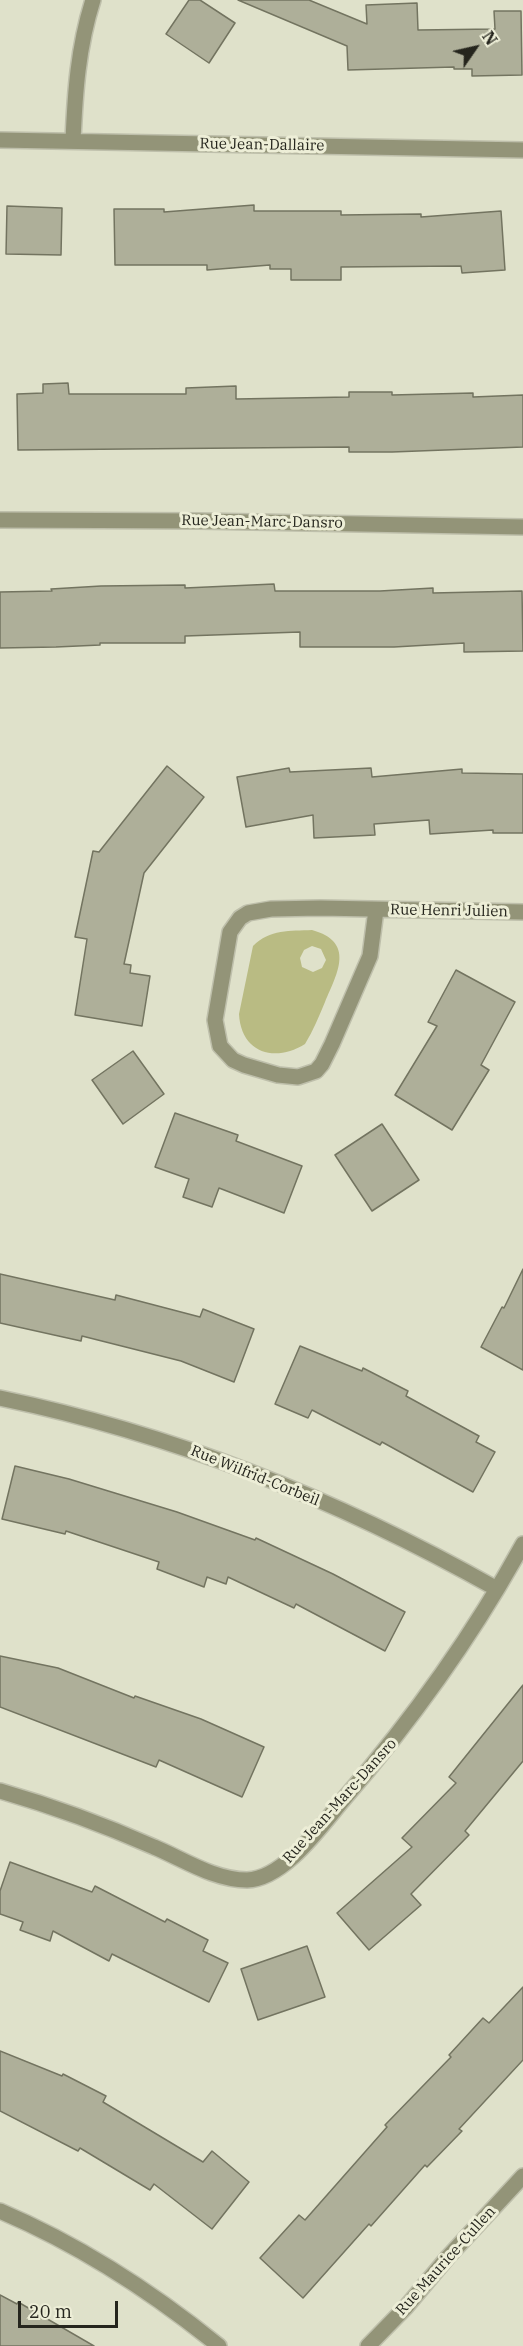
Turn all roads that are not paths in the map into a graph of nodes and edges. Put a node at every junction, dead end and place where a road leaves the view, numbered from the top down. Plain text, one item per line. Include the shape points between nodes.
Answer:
1 (93, 0) edge
2 (0, 140) edge
3 (73, 141) junction
4 (523, 150) edge
5 (0, 520) edge
6 (523, 527) edge
7 (376, 910) junction
8 (523, 912) edge
9 (0, 1398) edge
10 (523, 1545) edge
11 (497, 1589) junction
12 (0, 1791) edge
13 (523, 2176) edge
14 (0, 2211) edge
15 (219, 2346) edge
16 (368, 2346) edge

1 - 3 street via 76,77
2 - 3 street, Rue Jean-Dallaire
3 - 4 street, Rue Jean-Dallaire
5 - 6 street, Rue Jean-Marc-Dansro
7 - 7 street, Rue Henri Julien via 364,972 316,1071 298,1077 279,1075 233,1060 219,1042 215,1020 234,924 248,914 271,909
7 - 8 street, Rue Henri Julien
9 - 11 street, Rue Wilfrid-Corbeil via 124,1429 260,1476 411,1544
10 - 11 street, Rue Jean-Marc-Dansro
11 - 12 street, Rue Jean-Marc-Dansro via 455,1657 397,1737 305,1844 260,1878 237,1879 212,1873 112,1830
13 - 16 street, Rue Maurice-Cullen
14 - 15 street via 119,2272

